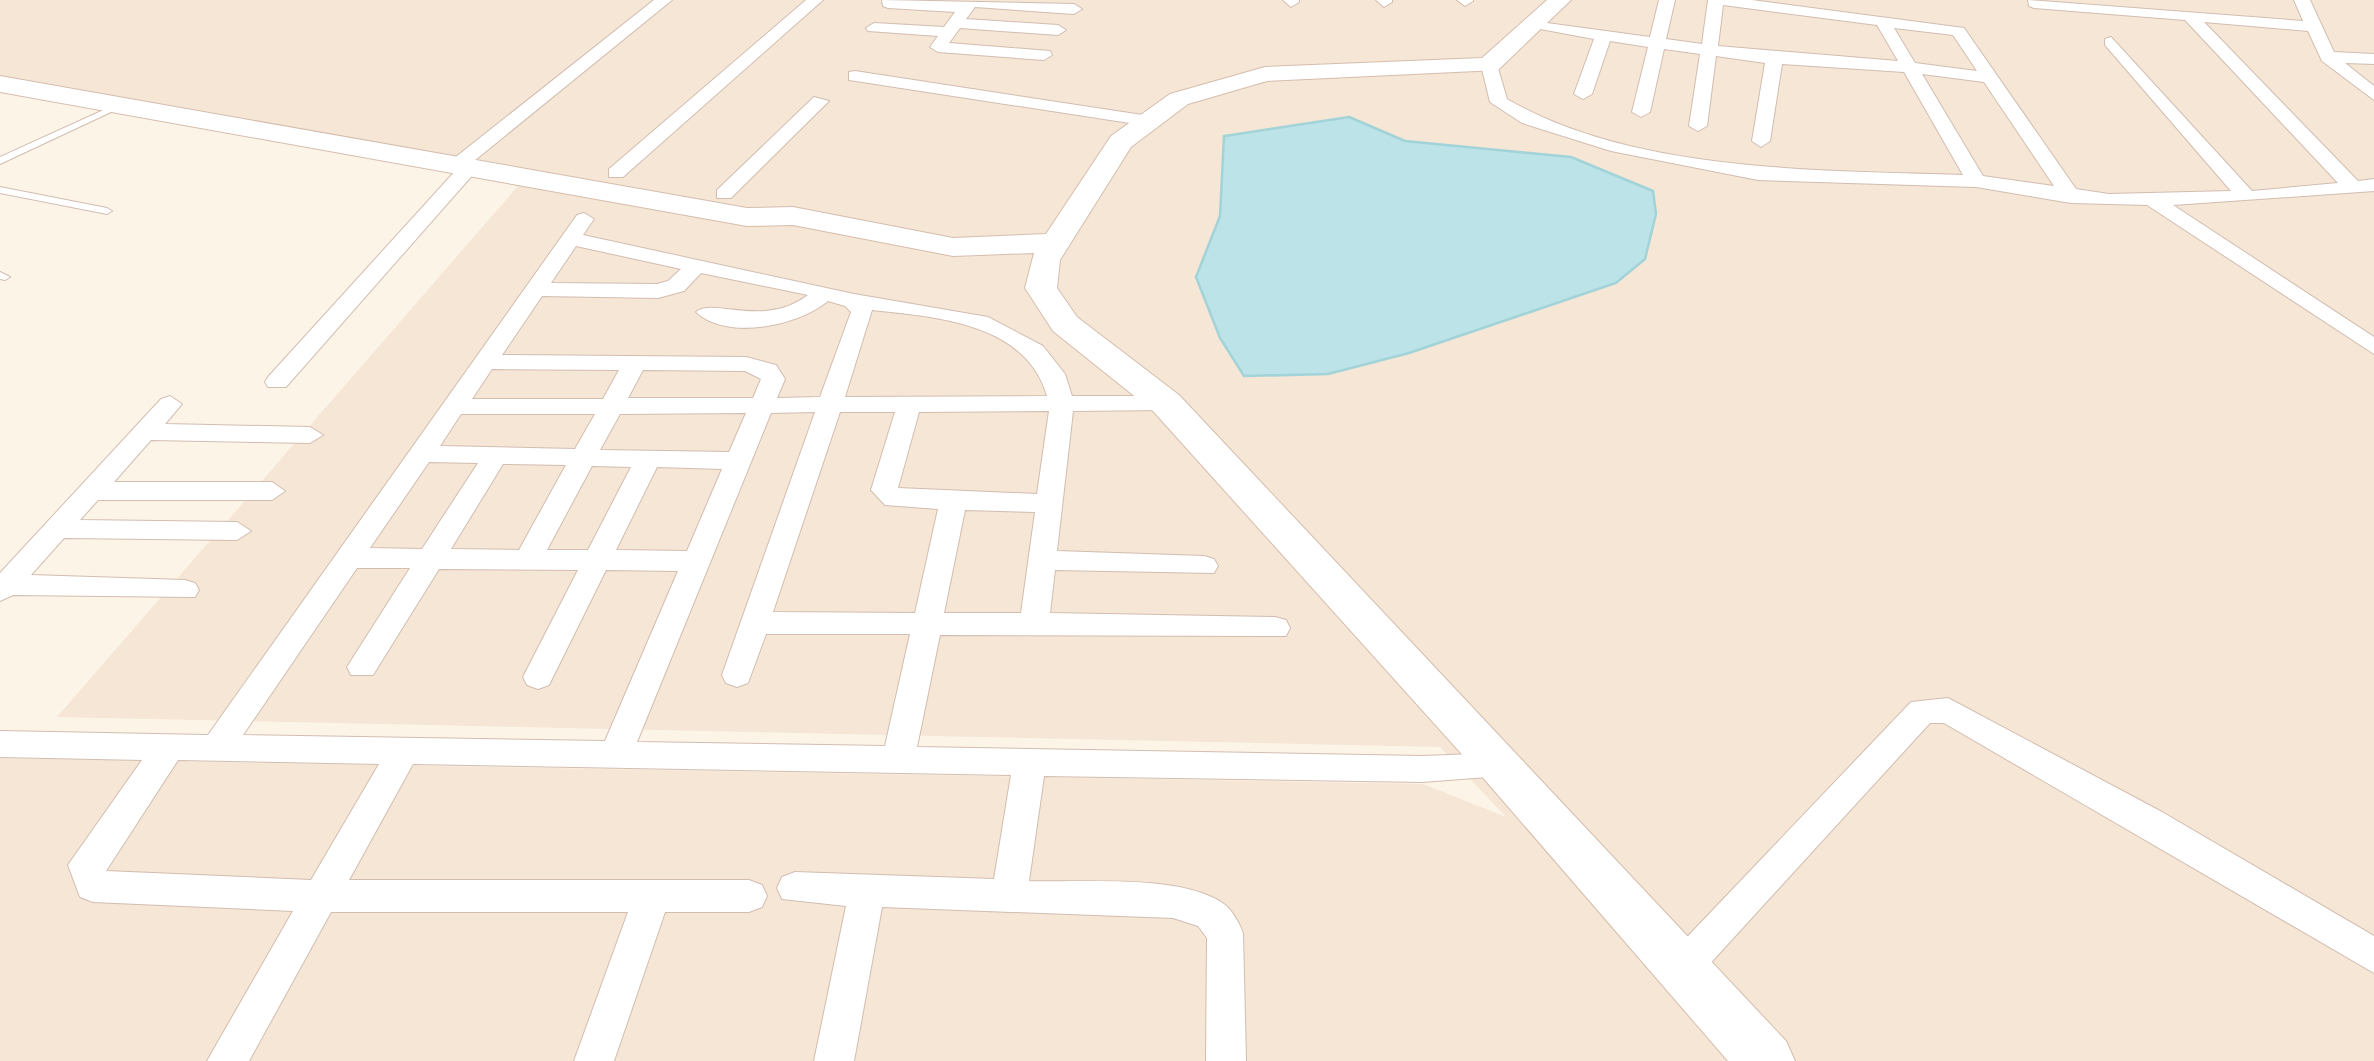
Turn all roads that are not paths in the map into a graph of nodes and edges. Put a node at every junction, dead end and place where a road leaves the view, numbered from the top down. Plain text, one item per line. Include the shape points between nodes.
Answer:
1 (664, 0) edge
2 (815, 0) edge
3 (1560, 0) edge
4 (1668, 0) edge
5 (2302, 0) edge
6 (888, 2) dead end
7 (969, 3) edge
8 (2034, 3) dead end
9 (1074, 8) dead end
10 (2191, 18) junction
11 (1883, 22) junction
12 (1532, 26) junction
13 (2311, 26) junction
14 (874, 28) dead end
15 (951, 28) junction
16 (1058, 30) dead end
17 (1603, 38) junction
18 (2111, 42) dead end
19 (1660, 45) junction
20 (1709, 50) junction
21 (1044, 54) dead end
22 (2328, 56) junction
23 (2374, 59) edge
24 (1774, 60) junction
25 (1489, 65) junction
26 (0, 66) edge
27 (1906, 67) junction
28 (855, 76) dead end
29 (1991, 78) junction
30 (0, 84) edge
31 (1583, 94) dead end
32 (2374, 95) edge
33 (820, 102) dead end
34 (122, 104) junction
35 (278, 110) junction
36 (1642, 112) dead end
37 (1149, 122) junction
38 (247, 126) junction
39 (1698, 126) dead end
40 (1761, 141) dead end
41 (470, 159) junction
42 (0, 161) edge
43 (616, 173) junction
44 (1976, 182) junction
45 (2374, 184) edge
46 (2352, 186) junction
47 (0, 190) edge
48 (724, 194) junction
49 (2071, 197) junction
50 (2247, 197) junction
51 (2150, 198) junction
52 (106, 211) dead end
53 (792, 216) junction
54 (1059, 243) junction
55 (953, 248) junction
56 (697, 265) junction
57 (1041, 288) junction
58 (535, 290) junction
59 (824, 293) junction
60 (853, 301) junction
61 (706, 312) dead end
62 (2374, 347) edge
63 (484, 362) junction
64 (635, 363) junction
65 (277, 382) dead end
66 (1166, 403) junction
67 (170, 404) dead end
68 (1062, 404) junction
69 (909, 405) junction
70 (611, 406) junction
71 (762, 406) junction
72 (830, 406) junction
73 (453, 408) junction
74 (145, 432) junction
75 (310, 435) dead end
76 (421, 454) junction
77 (496, 456) junction
78 (583, 457) junction
79 (648, 459) junction
80 (738, 461) junction
81 (91, 491) junction
82 (272, 492) dead end
83 (953, 502) junction
84 (1050, 503) junction
85 (57, 529) junction
86 (237, 531) dead end
87 (348, 558) junction
88 (431, 558) junction
89 (527, 560) junction
90 (597, 560) junction
91 (1043, 560) junction
92 (697, 561) junction
93 (1204, 566) dead end
94 (3, 588) edge
95 (185, 590) dead end
96 (756, 622) junction
97 (927, 624) junction
98 (1034, 624) junction
99 (1275, 628) dead end
100 (362, 667) dead end
101 (737, 675) dead end
102 (538, 676) dead end
103 (0, 744) edge
104 (169, 748) junction
105 (216, 749) junction
106 (402, 752) junction
107 (615, 755) junction
108 (898, 760) junction
109 (1029, 762) junction
110 (1502, 766) junction
111 (795, 888) dead end
112 (868, 892) junction
113 (322, 896) junction
114 (652, 896) junction
115 (749, 896) dead end
116 (1009, 896) junction
117 (2374, 956) edge
118 (1683, 967) junction
119 (228, 1061) edge
120 (594, 1061) edge
121 (834, 1061) edge
122 (1226, 1061) edge
123 (1766, 1061) edge

1 - 41 street
2 - 43 street
3 - 12 street
4 - 19 street
5 - 13 street
6 - 7 street
7 - 9 street
7 - 15 street
8 - 10 street
10 - 13 street
10 - 46 street
11 - 20 street via 1716,0
11 - 27 street
11 - 29 street via 1958,31
12 - 17 street
12 - 25 street
13 - 22 street
14 - 15 street
15 - 16 street
15 - 21 street via 938,47
17 - 19 street
17 - 31 street
18 - 50 street
19 - 20 street
19 - 36 street
20 - 24 street
20 - 39 street
22 - 23 street
22 - 32 street
24 - 27 street
24 - 40 street
25 - 37 street via 1264,74 1179,99
25 - 44 street via 1499,102 1618,147 1758,174
26 - 35 street
27 - 29 street
27 - 44 street
28 - 37 street
29 - 49 street
30 - 34 street
33 - 48 street
34 - 38 street
34 - 42 lane
35 - 38 street
35 - 41 street
37 - 54 street via 1121,142
38 - 41 street
41 - 43 street
41 - 53 street via 747,218
41 - 65 street
43 - 48 street
44 - 49 street
45 - 46 street
46 - 50 street
47 - 52 lane
48 - 53 street
49 - 51 street
50 - 51 street
51 - 62 street
53 - 55 street
54 - 55 street
54 - 57 street via 1045,260
55 - 57 street
56 - 58 street via 676,286 658,291
56 - 58 street via 577,229
56 - 59 street
57 - 66 street via 1065,324
58 - 63 street
59 - 60 street
59 - 61 street via 806,311 780,322
60 - 68 street via 970,316 1030,347 1059,378
60 - 72 street via 862,312 859,326
63 - 64 street
63 - 73 street
64 - 70 street
64 - 71 street via 768,370 773,379
66 - 68 street
66 - 110 street
67 - 74 street
68 - 69 street
68 - 84 street
69 - 72 street
69 - 83 street via 884,490 894,499
70 - 71 street
70 - 73 street
70 - 78 street
71 - 72 street
71 - 80 street
72 - 96 street
73 - 76 street
74 - 75 street
74 - 81 street
76 - 77 street
76 - 87 street
77 - 78 street
77 - 88 street
78 - 79 street
78 - 89 street
79 - 80 street
79 - 90 street
80 - 92 street
81 - 82 street
81 - 85 street
83 - 84 street
83 - 97 street
84 - 91 street
85 - 86 street
85 - 94 street
87 - 88 street
87 - 105 street
88 - 89 street
88 - 100 street
89 - 90 street
90 - 92 street
90 - 102 street
91 - 93 street
91 - 98 street
92 - 107 street
94 - 95 street
96 - 97 street
96 - 101 street
97 - 98 street
97 - 108 street
98 - 99 street
103 - 104 street
104 - 105 street
104 - 113 street via 86,865 93,886
105 - 106 street
106 - 107 street
106 - 113 street
107 - 108 street
108 - 109 street
109 - 110 street
109 - 116 street
110 - 118 street
111 - 112 street
112 - 116 street
112 - 121 street
113 - 114 street
113 - 119 street
114 - 115 street
114 - 120 street
116 - 122 street via 1173,902 1210,914 1225,933
117 - 118 street via 1948,710 1922,710
118 - 123 street

